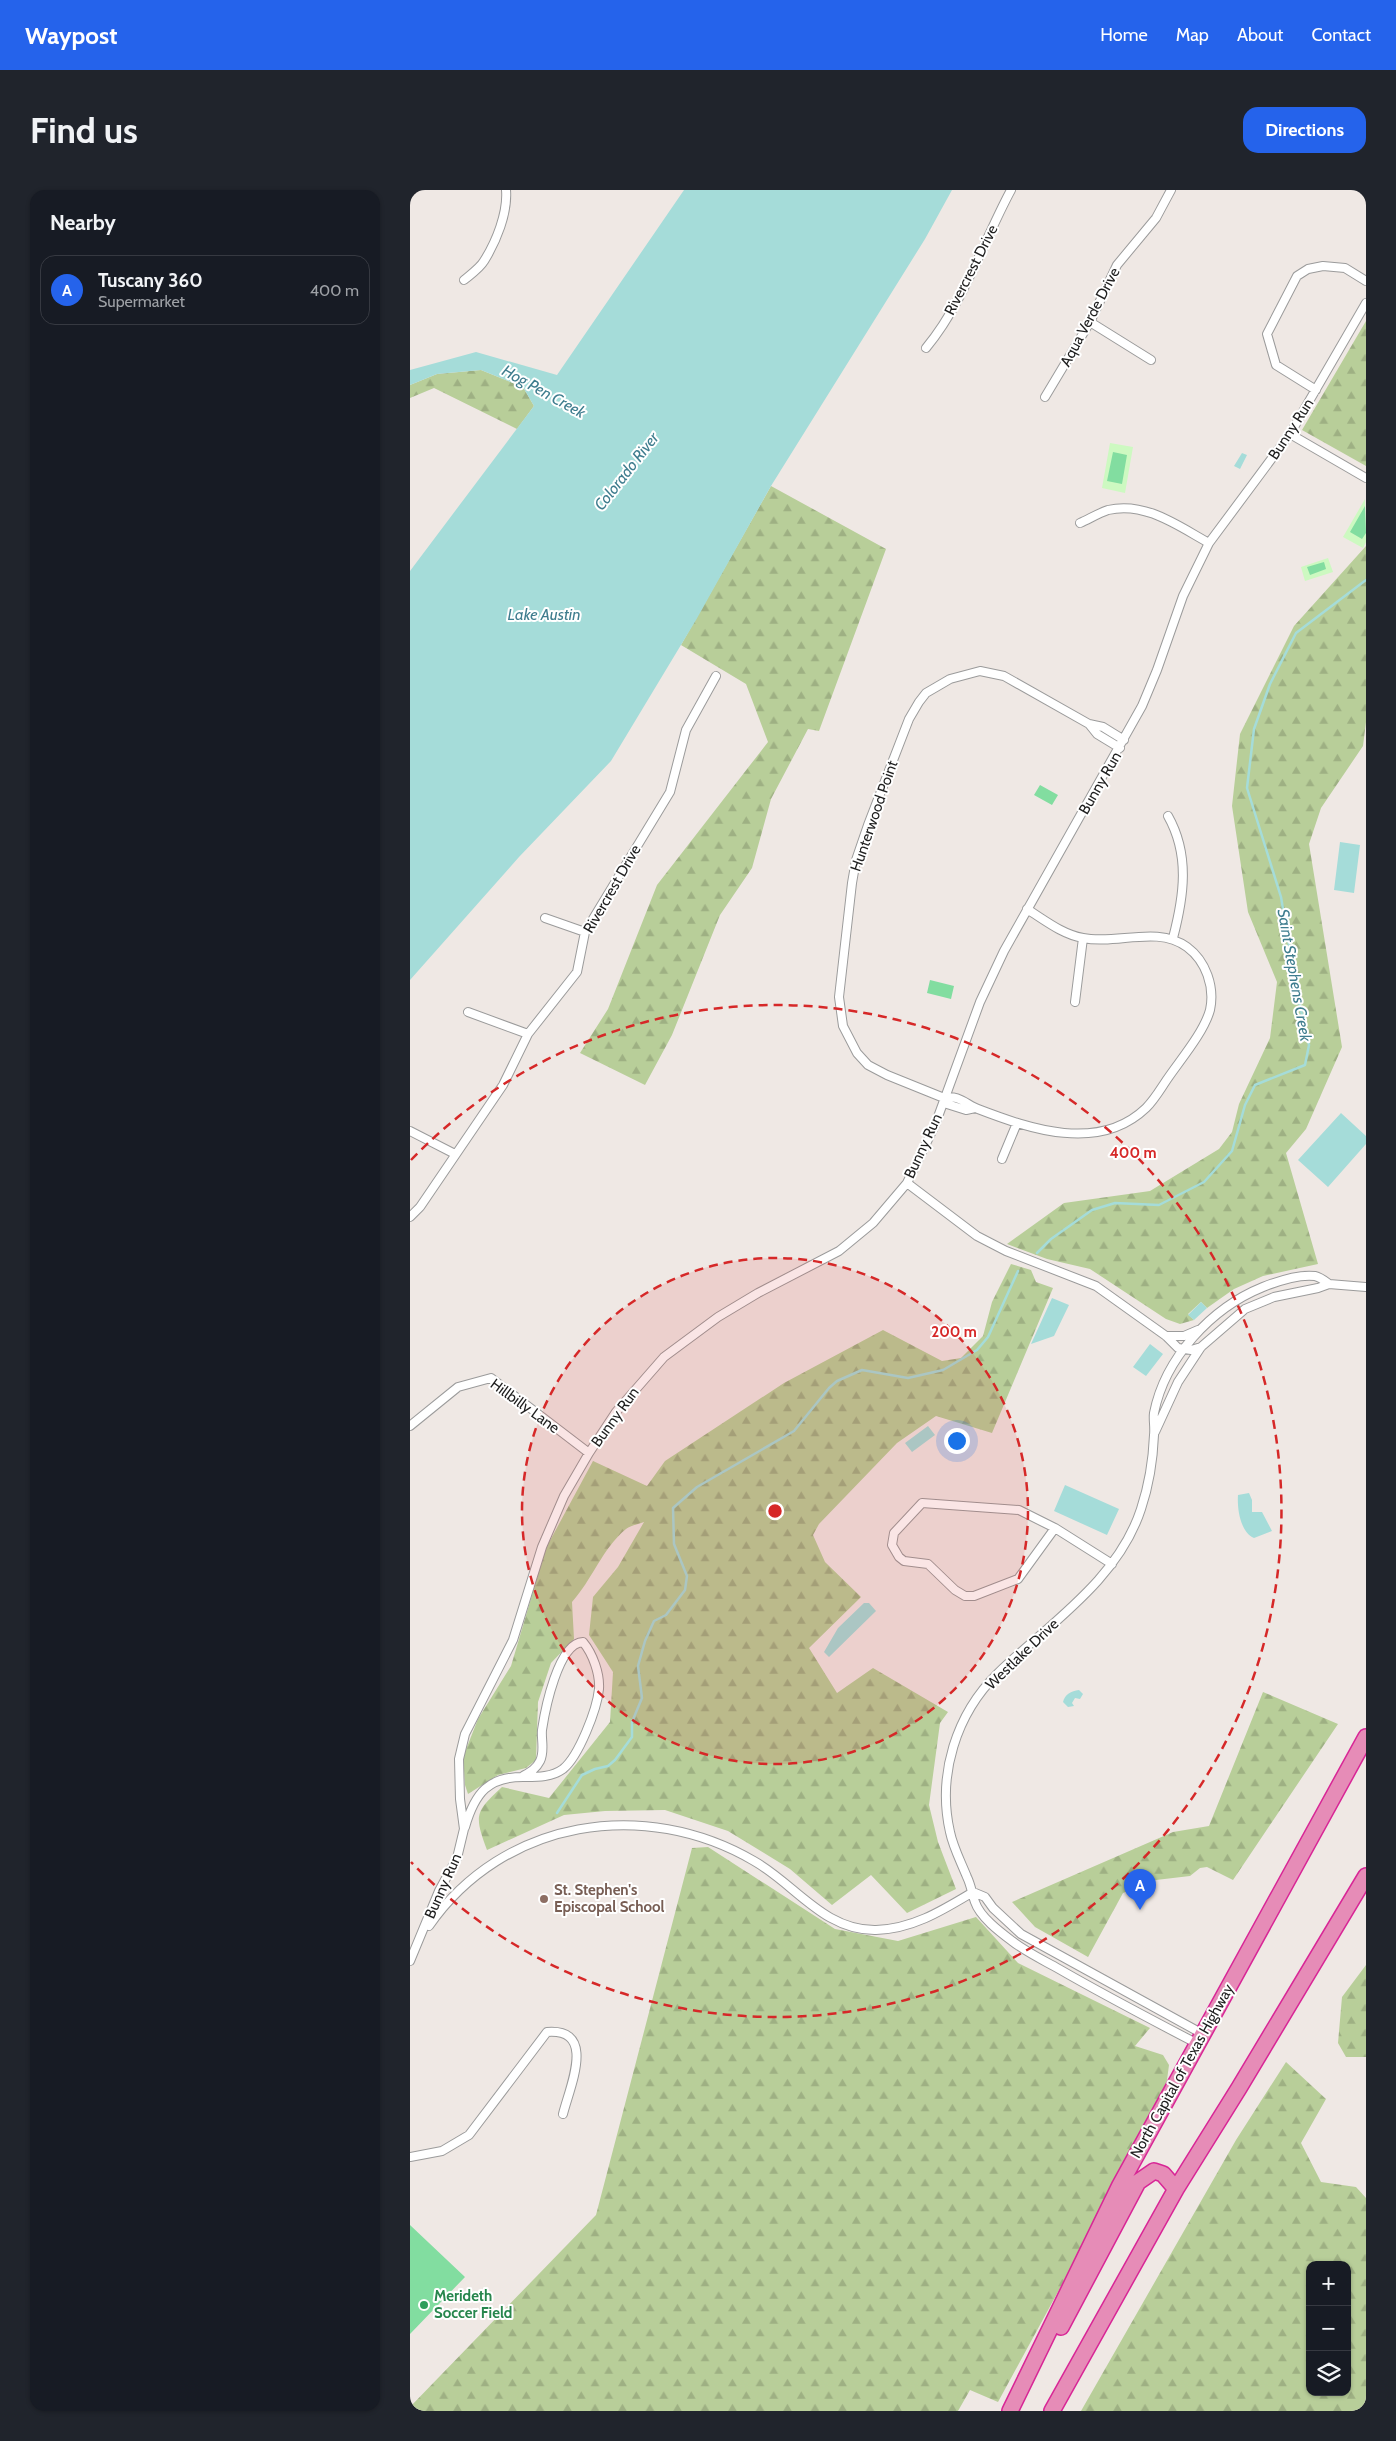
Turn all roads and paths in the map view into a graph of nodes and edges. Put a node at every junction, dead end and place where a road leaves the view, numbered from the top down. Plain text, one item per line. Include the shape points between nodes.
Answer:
1 (506, 190) edge
2 (1011, 190) edge
3 (1171, 190) edge
4 (464, 280) dead end
5 (1366, 281) edge
6 (1366, 303) edge
7 (1090, 322) junction
8 (926, 348) dead end
9 (1151, 360) dead end
10 (1316, 390) junction
11 (1046, 397) dead end
12 (1290, 434) junction
13 (1366, 478) edge
14 (1080, 523) dead end
15 (1209, 543) junction
16 (716, 676) dead end
17 (1088, 724) junction
18 (1124, 740) junction
19 (1120, 748) junction
20 (1168, 816) dead end
21 (1028, 908) junction
22 (545, 918) dead end
23 (585, 932) junction
24 (1083, 938) junction
25 (1173, 938) junction
26 (1075, 1002) dead end
27 (468, 1012) dead end
28 (528, 1034) junction
29 (944, 1098) junction
30 (1017, 1124) junction
31 (410, 1130) edge
32 (455, 1154) junction
33 (1002, 1159) dead end
34 (907, 1183) junction
35 (410, 1217) edge
36 (1329, 1284) junction
37 (1366, 1287) edge
38 (1200, 1329) junction
39 (1166, 1336) junction
40 (1201, 1347) junction
41 (1184, 1350) junction
42 (410, 1426) edge
43 (1155, 1432) junction
44 (588, 1453) junction
45 (1055, 1528) junction
46 (1112, 1564) junction
47 (1366, 1737) edge
48 (523, 1776) junction
49 (464, 1829) junction
50 (1366, 1876) edge
51 (973, 1892) junction
52 (420, 1938) junction
53 (410, 1961) edge
54 (1199, 2038) junction
55 (563, 2114) dead end
56 (410, 2157) edge
57 (1176, 2189) junction
58 (1021, 2386) junction
59 (1010, 2411) edge
60 (1052, 2411) edge

1 - 4 street via 500,228 483,263
2 - 8 street, Rivercrest Drive via 964,288 940,332
3 - 7 street, Aqua Verde Drive via 1156,218 1117,265
5 - 10 street via 1345,268 1323,266 1308,269 1297,276 1267,334 1276,365
6 - 10 street, Bunny Run
7 - 9 street
7 - 11 street, Aqua Verde Drive
10 - 12 street, Bunny Run
12 - 13 street
12 - 15 street, Bunny Run
14 - 15 street via 1108,510 1136,508 1162,517
15 - 18 street, Bunny Run via 1183,596 1154,679
16 - 23 street, Rivercrest Drive via 686,730 670,792
17 - 18 street, Hunterwood Point via 1103,727
17 - 19 street, Hunterwood Point via 1097,734
17 - 29 street, Hunterwood Point via 1004,676 980,671 950,678 926,693 909,719 856,860 839,998 843,1026 857,1053 868,1064
18 - 19 street, Bunny Run
19 - 21 street, Bunny Run
20 - 25 street via 1178,834 1183,879 1182,906
21 - 24 street via 1064,934
21 - 29 street, Bunny Run via 980,1002
22 - 23 street
23 - 28 street, Rivercrest Drive via 577,972
24 - 25 street
24 - 26 street
25 - 30 street, Hunterwood Point via 1201,961 1210,979 1210,1007 1208,1018 1145,1108 1111,1129 1087,1134 1054,1133
27 - 28 street
28 - 32 street, Rivercrest Drive via 503,1085
29 - 30 street, Hunterwood Point via 950,1096 963,1100
29 - 34 street, Bunny Run via 935,1125
30 - 33 street
31 - 32 street
32 - 35 street, Rivercrest Drive
34 - 39 street via 977,1236 1006,1251 1096,1286
34 - 44 street, Bunny Run via 873,1222 839,1251 718,1316 664,1357 616,1412
36 - 37 street, Westlake Drive
36 - 38 street, Westlake Drive via 1317,1276 1272,1283 1233,1302
36 - 40 street, Westlake Drive via 1256,1304 1229,1321
38 - 39 street via 1184,1336
38 - 41 street, Westlake Drive
39 - 41 street
40 - 41 street
40 - 43 street, Westlake Drive via 1178,1382
41 - 43 street, Westlake Drive via 1164,1384 1154,1410
42 - 44 street, Hillbilly Lane via 458,1387 491,1378
43 - 46 street, Westlake Drive via 1148,1485 1140,1512 1131,1536
44 - 49 street, Bunny Run via 564,1496 542,1547 513,1640 465,1734 459,1759
45 - 45 street via 1018,1510 922,1503 894,1533 892,1545 899,1557 928,1564 955,1590 974,1596 1018,1579
45 - 46 street
46 - 51 street, Westlake Drive via 995,1676 970,1708 954,1740 949,1757 945,1803 952,1839
47 - 54 highway, North Capital of Texas Highway
48 - 48 street via 552,1774 563,1768 583,1737 599,1688 596,1667 584,1642 579,1642 567,1653 556,1672 542,1731 541,1759 536,1768
48 - 49 street via 488,1785 472,1803
49 - 52 street, Bunny Run via 457,1858
50 - 57 highway
51 - 52 street via 929,1918 876,1930 852,1926 830,1918 802,1899 778,1876 724,1844 653,1825 616,1824 550,1835 517,1850 479,1873 437,1914
51 - 54 street via 985,1898 1021,1934
51 - 54 street, Westlake Drive via 976,1905 1012,1941 1085,1984
52 - 53 street
54 - 58 highway, North Capital of Texas Highway via 1120,2185
55 - 56 street via 577,2061 576,2045 571,2037 560,2031 547,2032 469,2135 442,2151
57 - 58 highway via 1163,2174 1154,2171 1138,2182 1046,2355
57 - 60 highway
58 - 59 highway, North Capital of Texas Highway

